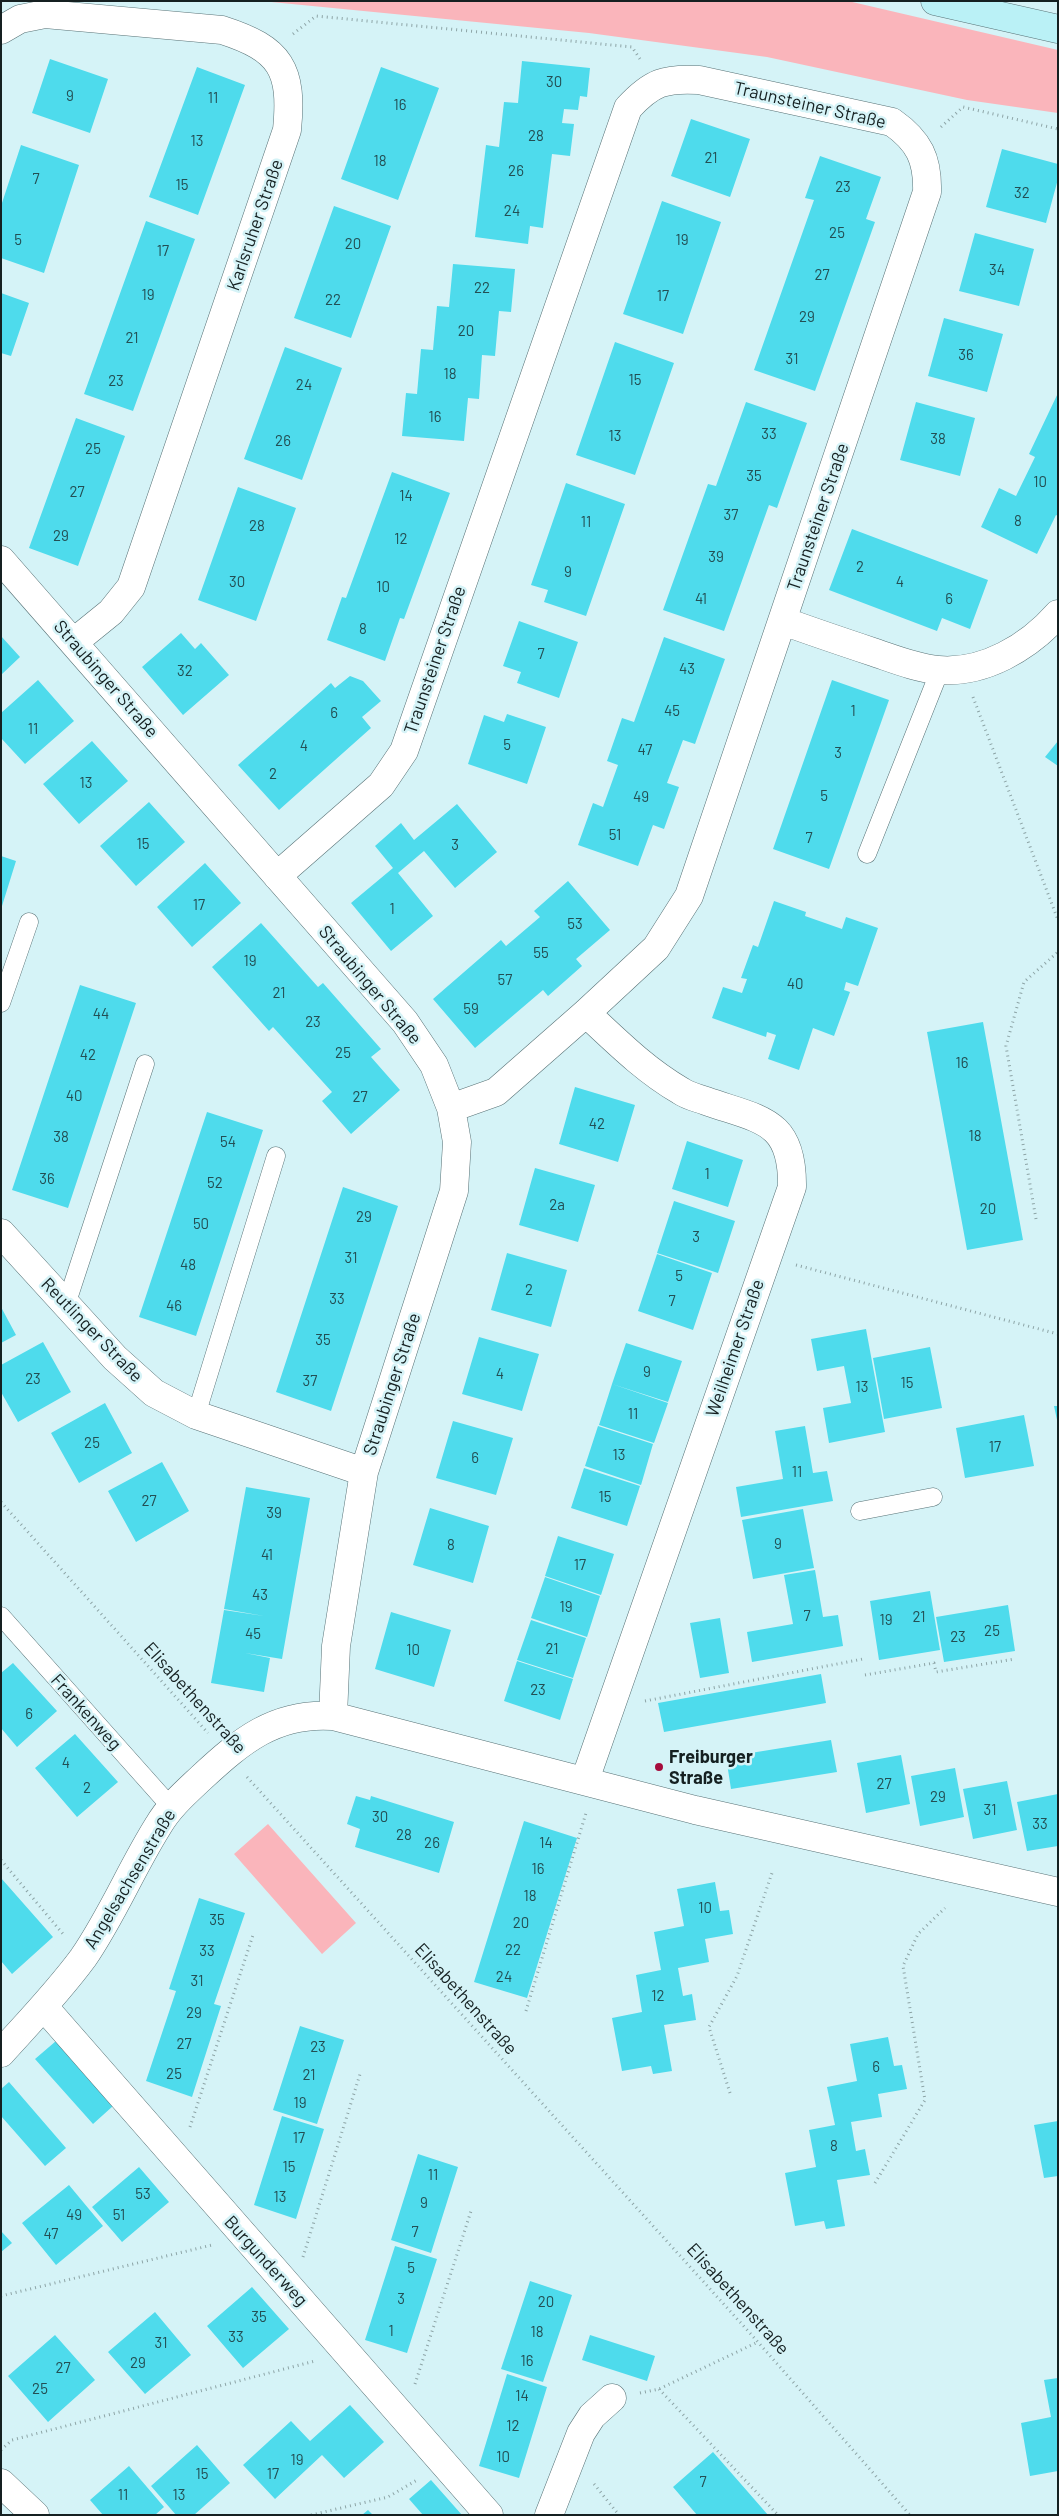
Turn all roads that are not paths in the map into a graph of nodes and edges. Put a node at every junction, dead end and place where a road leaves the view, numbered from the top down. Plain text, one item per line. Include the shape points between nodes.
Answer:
1 (935, 1) edge
2 (1058, 29) edge
3 (1, 30) edge
4 (1, 560) edge
5 (1058, 614) edge
6 (782, 622) junction
7 (74, 642) junction
8 (951, 669) junction
9 (867, 854) dead end
10 (277, 876) junction
11 (29, 922) dead end
12 (1, 1003) edge
13 (586, 1014) junction
14 (145, 1064) dead end
15 (451, 1108) junction
16 (276, 1156) dead end
17 (1, 1233) edge
18 (66, 1305) junction
19 (196, 1415) junction
20 (364, 1472) junction
21 (934, 1497) dead end
22 (860, 1511) dead end
23 (1, 1616) edge
24 (333, 1716) junction
25 (590, 1782) junction
26 (171, 1807) junction
27 (1058, 1892) edge
28 (44, 2007) junction
29 (1, 2053) edge
30 (612, 2398) road end
31 (1, 2483) edge
32 (36, 2515) edge
33 (489, 2515) edge
34 (549, 2515) edge

1 - 2 main road
3 - 7 street, Karlsruher Straße via 20,18 45,14 222,30 250,39 270,51 284,74 290,100 287,130 131,587 111,612
4 - 7 street, Straubinger Straße
5 - 8 street via 1046,628 1014,651 987,664
6 - 8 street via 914,666
6 - 10 street, Traunsteiner Straße via 927,192 928,172 919,148 909,134 892,122 699,80 676,78 658,82 643,91 628,108 404,751 381,785
6 - 13 street, Traunsteiner Straße via 689,896 656,948
7 - 10 street, Straubinger Straße
8 - 9 lane
10 - 15 street, Straubinger Straße via 406,1022 434,1065
11 - 12 lane
13 - 15 street, Traunsteiner Straße via 496,1092
13 - 25 street, Weilheimer Straße via 650,1072 684,1093 768,1122 782,1138 792,1162 792,1187 610,1708
14 - 18 lane
15 - 20 street, Straubinger Straße via 457,1142 454,1191
16 - 19 lane
17 - 18 street, Reutlinger Straße
18 - 19 street, Reutlinger Straße via 115,1358 154,1393
19 - 20 street, Reutlinger Straße
20 - 24 street, Straubinger Straße via 336,1646
21 - 22 lane
23 - 26 lane, Frankenweg
24 - 25 street
24 - 26 street, Angelsachsenstraße via 310,1714 289,1719 256,1734 228,1753
25 - 27 street via 695,1810
26 - 28 street, Angelsachsenstraße via 83,1957
28 - 29 street, Angelsachsenstraße
28 - 33 street, Burgunderweg
30 - 34 street via 592,2416 581,2433
31 - 32 street

